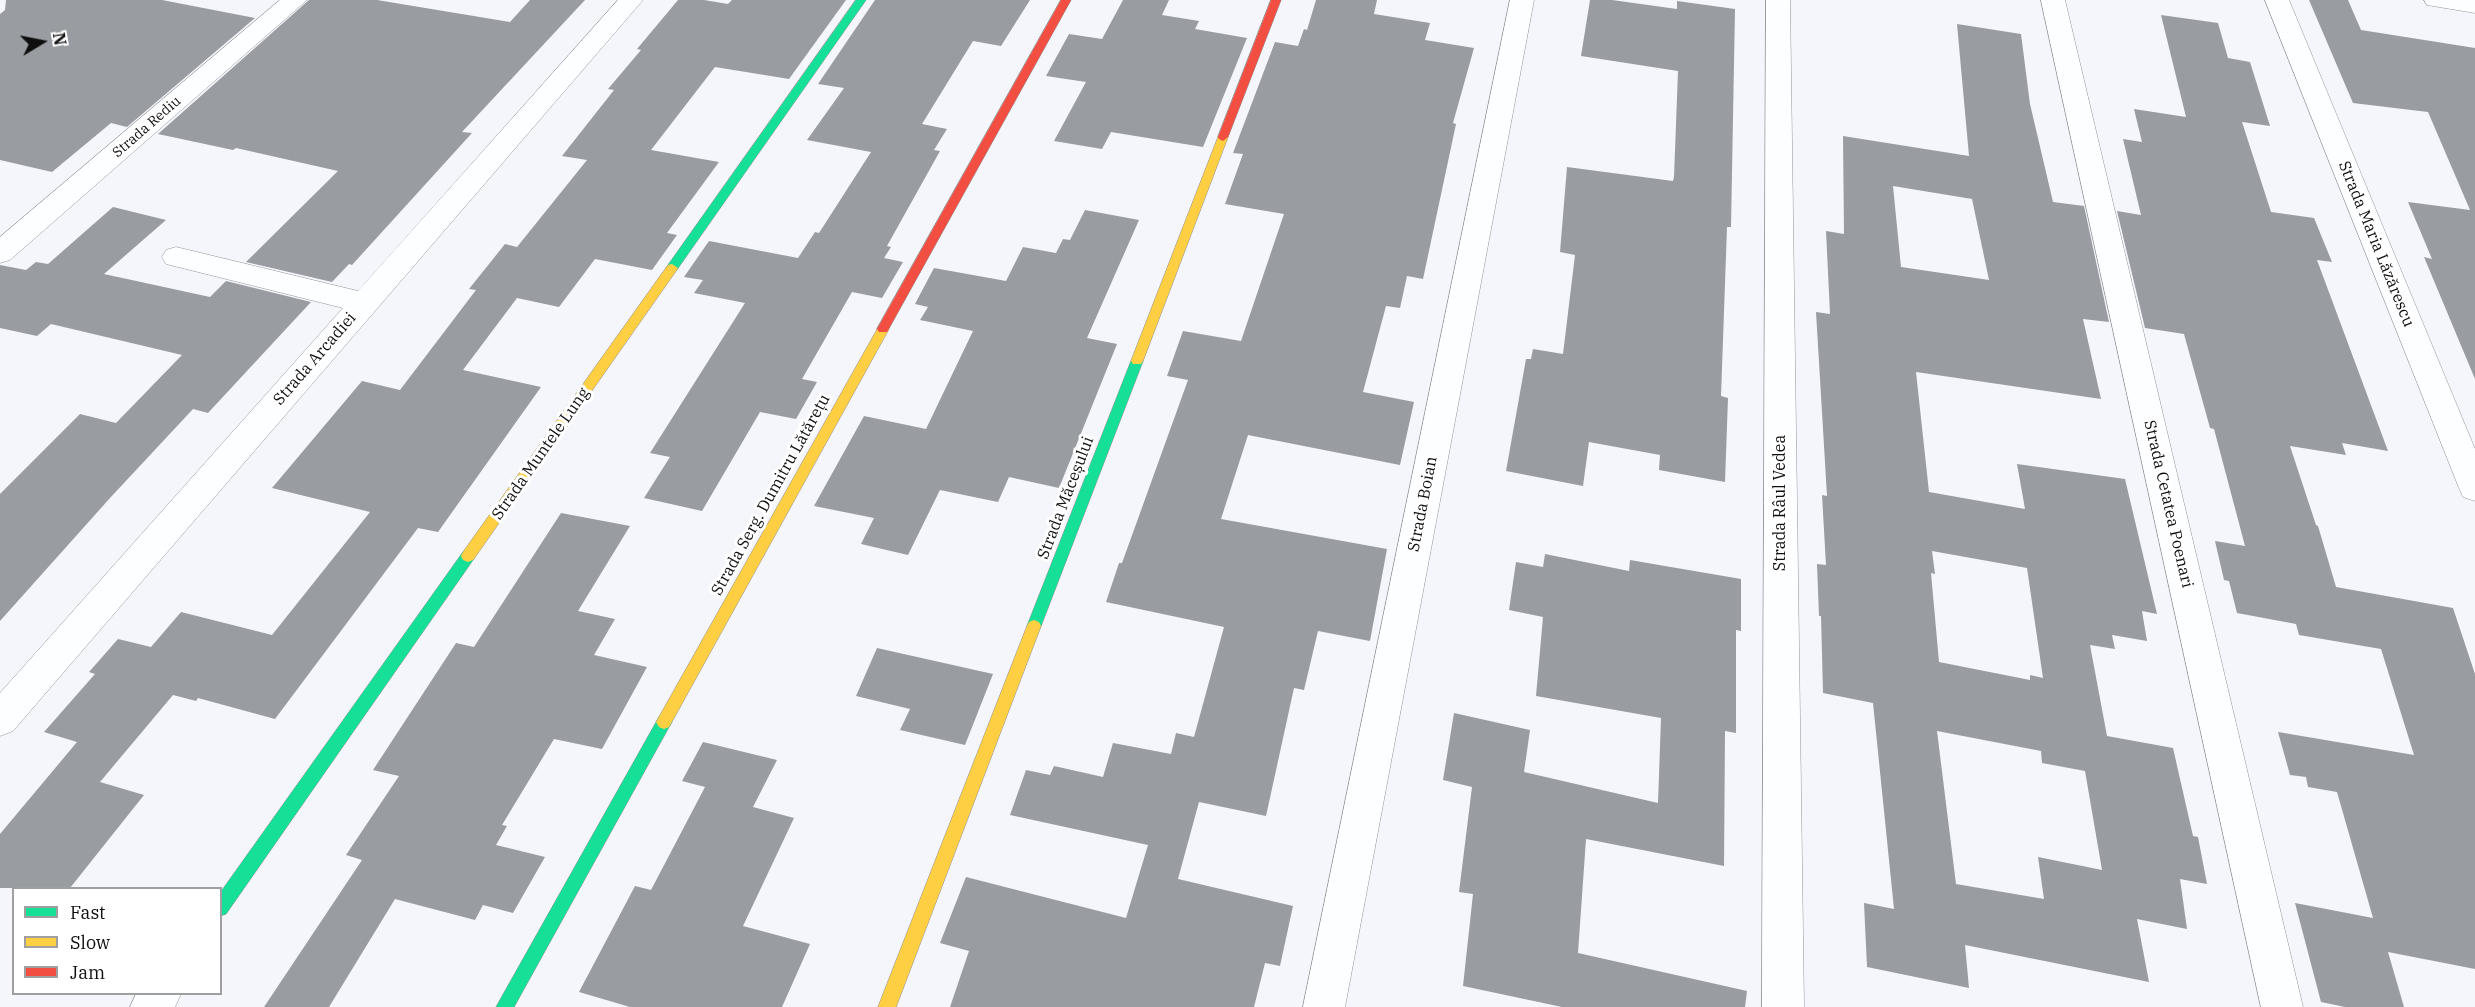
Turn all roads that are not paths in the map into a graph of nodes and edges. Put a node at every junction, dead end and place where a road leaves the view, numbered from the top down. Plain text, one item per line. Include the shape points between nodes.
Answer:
1 (295, 0) edge
2 (631, 0) edge
3 (861, 0) edge
4 (1066, 0) edge
5 (1276, 0) edge
6 (1522, 0) edge
7 (1778, 0) edge
8 (2053, 0) edge
9 (2277, 0) edge
10 (2436, 0) edge
11 (2475, 6) edge
12 (0, 253) edge
13 (176, 257) dead end
14 (365, 303) junction
15 (2475, 488) edge
16 (0, 719) edge
17 (222, 905) edge
18 (505, 1007) edge
19 (886, 1007) edge
20 (1324, 1007) edge
21 (1783, 1007) edge
22 (2282, 1007) edge

1 - 12 street, Strada Rediu
2 - 14 street, Strada Arcadiei
3 - 17 street, Strada Muntele Lung
4 - 18 street, Strada Serg. Dumitru Lătărețu
5 - 19 street, Strada Măceșului
6 - 20 street, Strada Boian
7 - 21 street, Strada Râul Vedea
8 - 22 street, Strada Cetatea Poenari
9 - 15 street, Strada Maria Lăzărescu
10 - 11 street
13 - 14 street
14 - 16 street, Strada Arcadiei

